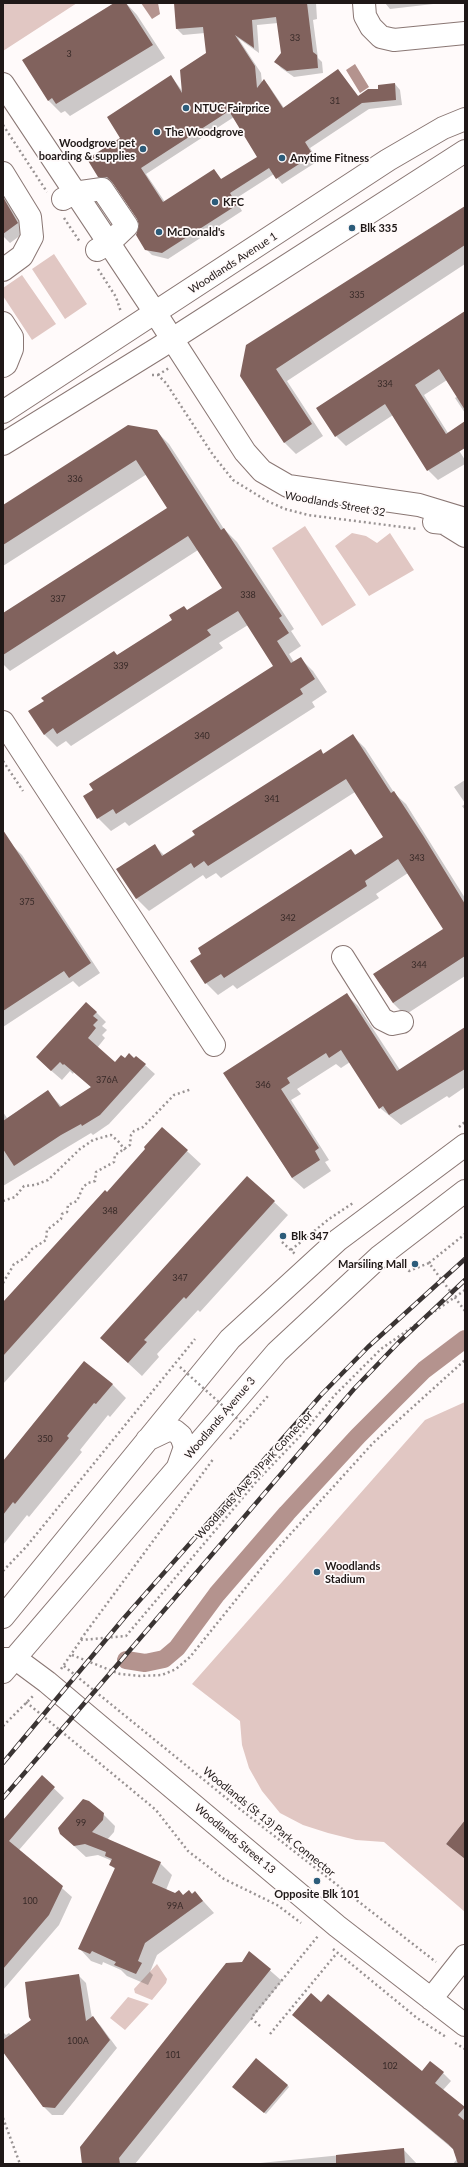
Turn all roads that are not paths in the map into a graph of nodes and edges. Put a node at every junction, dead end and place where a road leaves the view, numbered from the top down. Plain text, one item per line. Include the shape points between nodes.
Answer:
1 (364, 3) edge
2 (465, 33) edge
3 (5, 99) edge
4 (465, 119) edge
5 (465, 151) edge
6 (3, 173) edge
7 (3, 270) edge
8 (150, 318) junction
9 (3, 323) edge
10 (166, 343) junction
11 (3, 366) edge
12 (3, 412) edge
13 (3, 444) edge
14 (463, 527) edge
15 (3, 722) edge
16 (343, 957) dead end
17 (402, 1022) dead end
18 (214, 1045) dead end
19 (465, 1145) edge
20 (465, 1191) edge
21 (146, 1441) junction
22 (178, 1468) junction
23 (3, 1617) edge
24 (7, 1663) edge
25 (465, 1956) edge
26 (431, 1999) junction
27 (459, 2033) edge

1 - 2 main road via 365,16 381,37 394,40
3 - 8 main road, Woodlands Street 32 via 38,150 62,200 95,251
4 - 8 main road, Woodlands Avenue 1 via 443,128 388,160
5 - 10 main road
6 - 7 main road via 30,217 32,238 22,256
8 - 10 main road, Woodlands Street 32
8 - 12 main road, Woodlands Avenue 1
9 - 11 main road via 12,337 12,349
10 - 13 main road
10 - 14 main road, Woodlands Street 32 via 245,452 262,470 288,486 419,505
15 - 18 main road
16 - 17 main road via 382,1019 392,1024
19 - 21 main road via 338,1240 230,1339
20 - 22 main road, Woodlands Avenue 3 via 379,1257 276,1352
21 - 22 main road via 168,1430 182,1436 185,1447
21 - 23 main road
22 - 24 main road, Woodlands Avenue 3
24 - 26 main road, Woodlands Street 13 via 47,1682 337,1926
25 - 26 main road
26 - 27 main road, Woodlands Street 13

